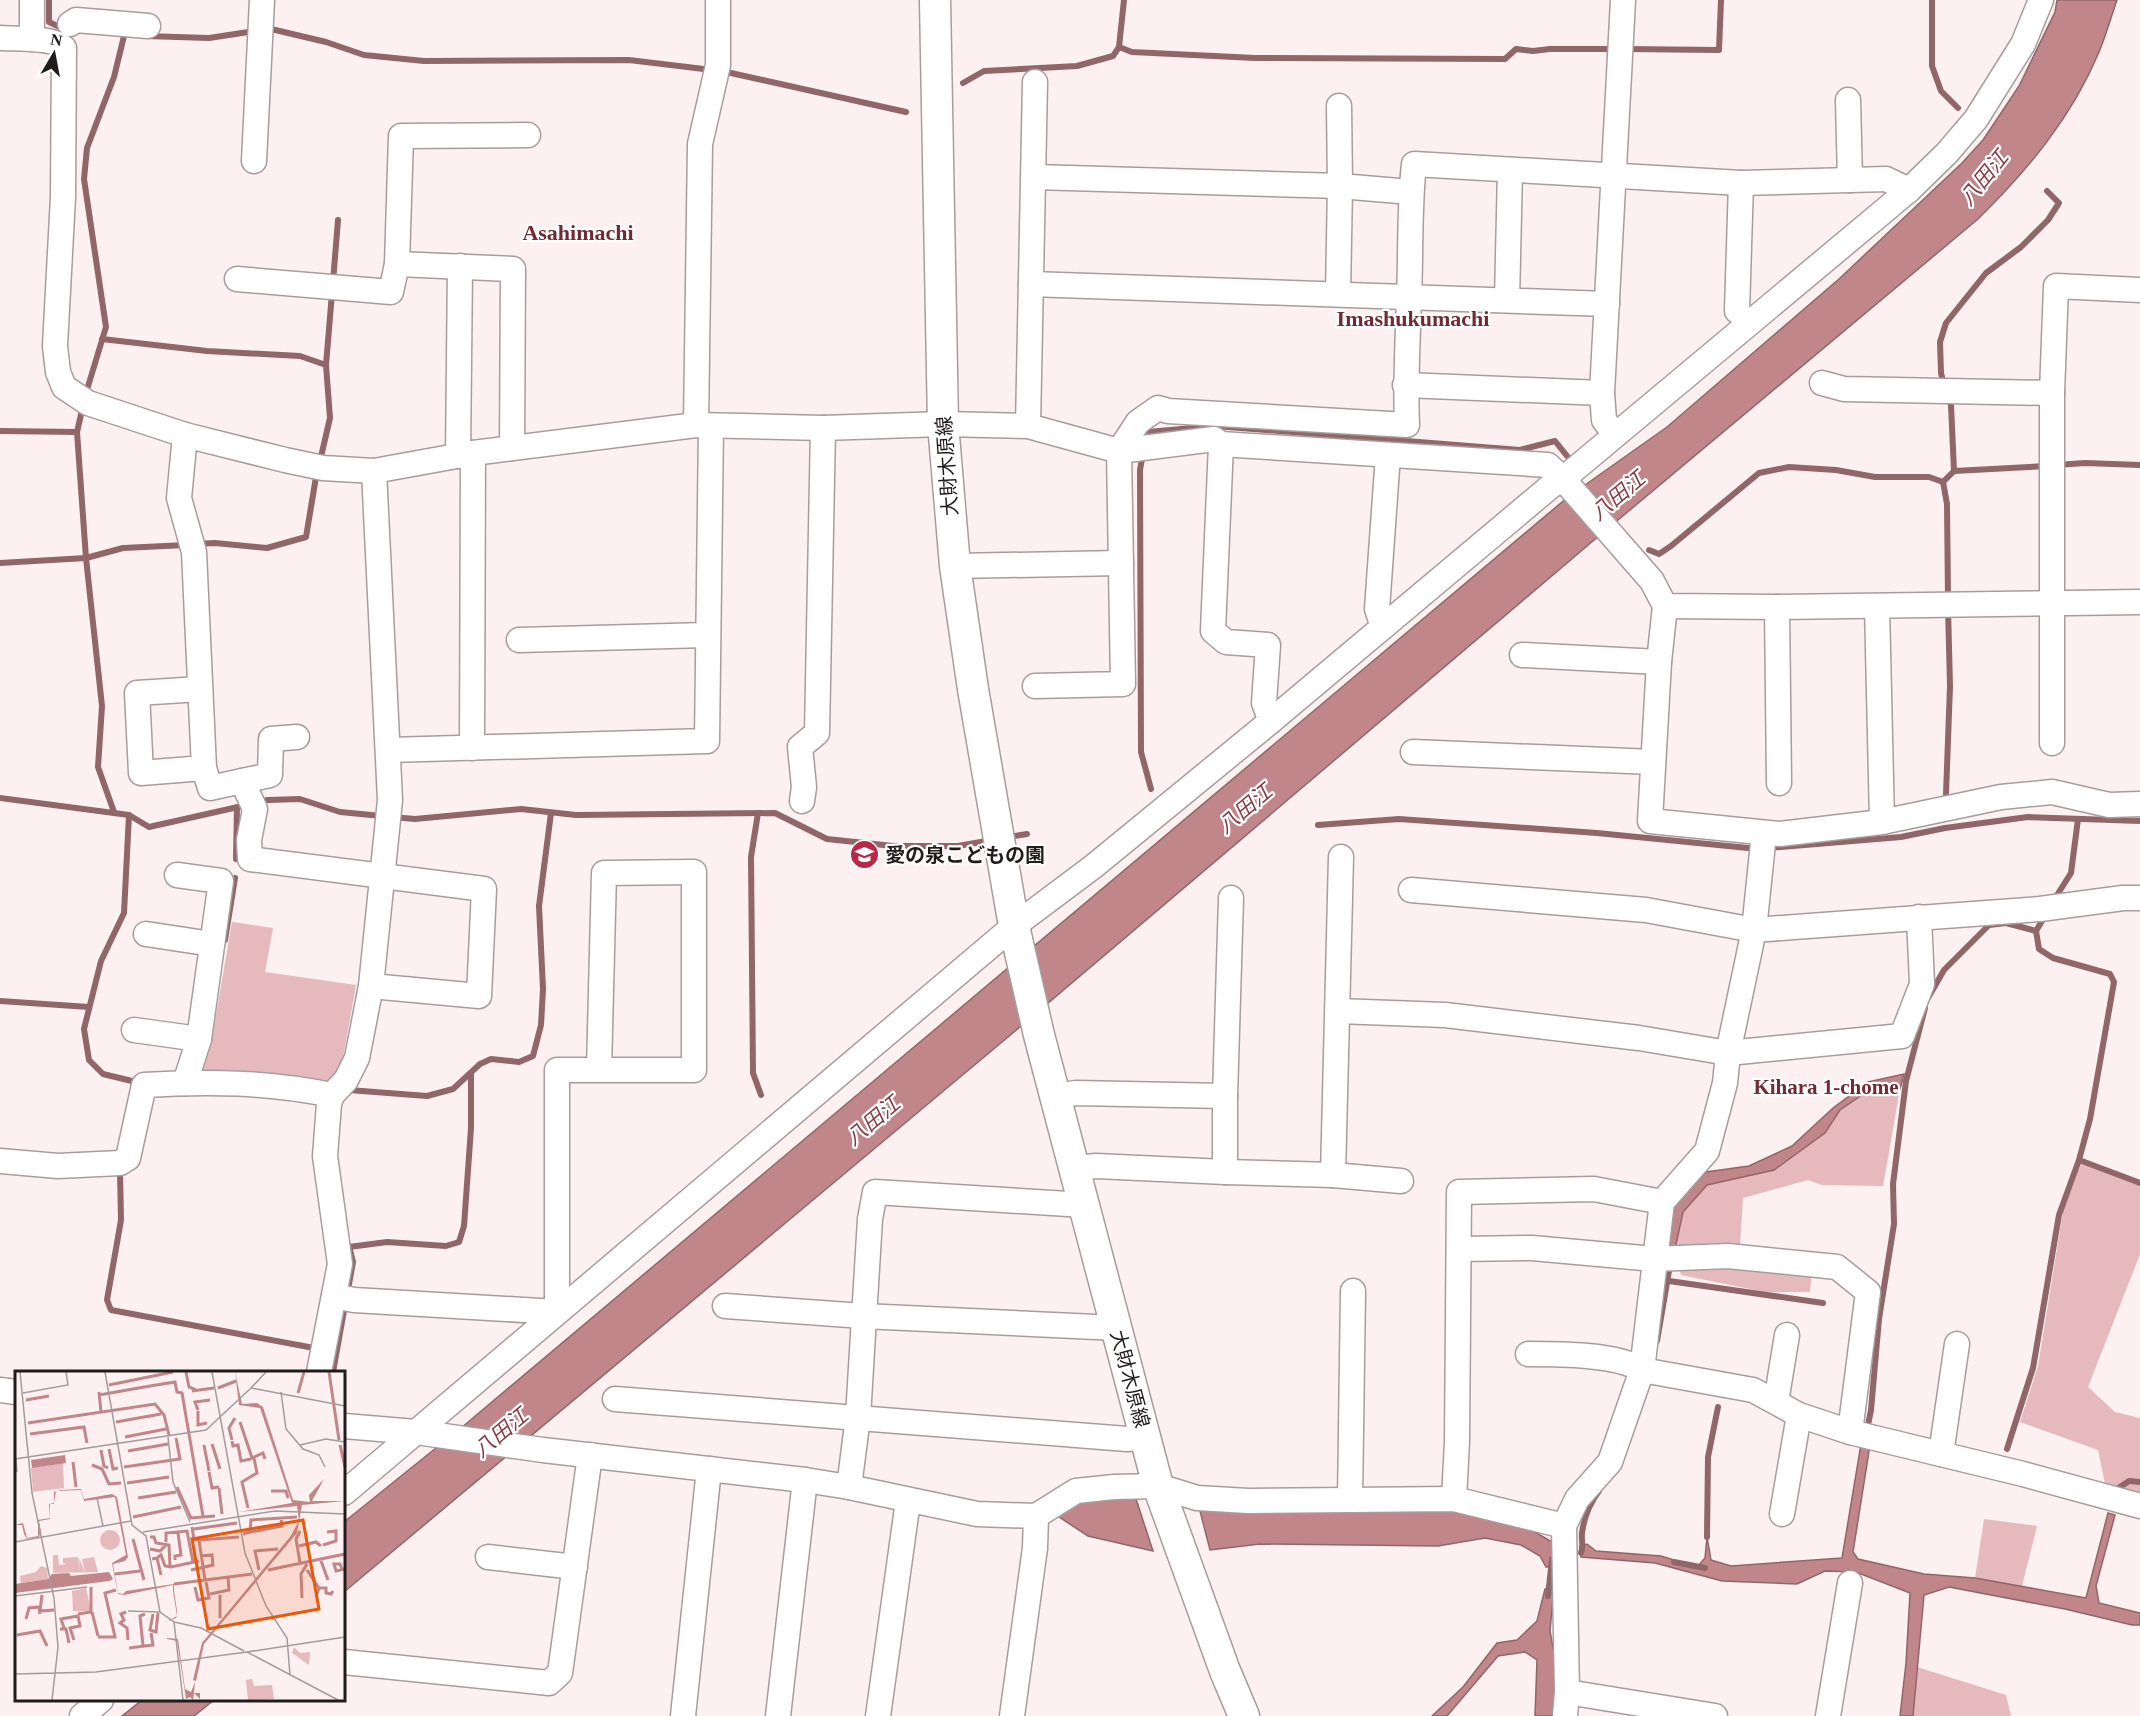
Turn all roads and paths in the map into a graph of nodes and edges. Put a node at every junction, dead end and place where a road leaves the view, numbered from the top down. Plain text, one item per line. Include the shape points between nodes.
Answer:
1 (32, 0) edge
2 (718, 0) edge
3 (935, 0) edge
4 (1623, 0) edge
5 (2041, 0) edge
6 (261, 20) edge
7 (70, 24) dead end
8 (148, 27) dead end
9 (0, 38) edge
10 (32, 39) junction
11 (1035, 82) dead end
12 (1848, 100) dead end
13 (1339, 106) dead end
14 (528, 135) dead end
15 (254, 161) dead end
16 (1510, 170) junction
17 (1612, 175) junction
18 (1034, 177) junction
19 (1850, 180) junction
20 (1741, 183) junction
21 (1340, 186) junction
22 (1909, 190) junction
23 (1411, 192) junction
24 (397, 264) junction
25 (460, 266) junction
26 (237, 279) dead end
27 (1030, 284) junction
28 (2140, 290) edge
29 (1338, 294) junction
30 (1410, 296) junction
31 (1507, 300) junction
32 (1607, 304) junction
33 (1737, 311) dead end
34 (1822, 383) dead end
35 (1405, 385) junction
36 (1602, 393) junction
37 (2052, 393) junction
38 (943, 424) junction
39 (704, 426) junction
40 (1028, 426) junction
41 (823, 428) junction
42 (185, 435) junction
43 (1615, 435) junction
44 (1221, 444) junction
45 (512, 448) junction
46 (1119, 451) junction
47 (466, 454) junction
48 (1388, 455) junction
49 (374, 471) junction
50 (1563, 479) junction
51 (1121, 563) junction
52 (955, 566) junction
53 (2140, 602) edge
54 (2050, 603) junction
55 (1665, 606) junction
56 (1877, 606) junction
57 (1777, 607) junction
58 (1383, 627) junction
59 (707, 634) junction
60 (519, 640) dead end
61 (1522, 656) dead end
62 (1659, 662) junction
63 (1035, 686) dead end
64 (200, 689) junction
65 (1271, 721) junction
66 (297, 736) dead end
67 (2052, 743) dead end
68 (472, 748) junction
69 (389, 750) junction
70 (1413, 752) dead end
71 (1653, 762) junction
72 (204, 768) junction
73 (1779, 783) dead end
74 (249, 796) junction
75 (802, 801) dead end
76 (2140, 804) edge
77 (1882, 822) junction
78 (1764, 832) junction
79 (1341, 857) dead end
80 (250, 859) junction
81 (177, 875) dead end
82 (381, 876) junction
83 (221, 881) junction
84 (1410, 890) dead end
85 (1231, 898) dead end
86 (2140, 898) edge
87 (1919, 917) junction
88 (1014, 926) junction
89 (1754, 930) junction
90 (146, 934) dead end
91 (212, 944) junction
92 (371, 986) junction
93 (1338, 1011) junction
94 (134, 1030) dead end
95 (199, 1039) junction
96 (1728, 1053) junction
97 (599, 1070) junction
98 (185, 1083) junction
99 (1055, 1096) junction
100 (1225, 1096) junction
101 (331, 1099) junction
102 (0, 1161) edge
103 (1074, 1168) junction
104 (1225, 1172) junction
105 (1333, 1175) junction
106 (1401, 1181) dead end
107 (1662, 1202) junction
108 (1084, 1205) junction
109 (1460, 1249) junction
110 (1654, 1259) junction
111 (1353, 1291) dead end
112 (343, 1298) junction
113 (725, 1306) dead end
114 (557, 1312) junction
115 (863, 1316) junction
116 (1117, 1328) junction
117 (1787, 1335) dead end
118 (1957, 1344) dead end
119 (1528, 1354) dead end
120 (319, 1371) edge
121 (1651, 1372) junction
122 (0, 1390) edge
123 (15, 1392) edge
124 (615, 1399) dead end
125 (1776, 1402) junction
126 (1799, 1415) junction
127 (858, 1418) junction
128 (345, 1426) edge
129 (416, 1432) junction
130 (1863, 1435) junction
131 (1145, 1437) junction
132 (1941, 1454) junction
133 (590, 1455) junction
134 (710, 1469) junction
135 (805, 1480) junction
136 (1158, 1486) junction
137 (849, 1487) junction
138 (345, 1492) edge
139 (1454, 1499) junction
140 (1350, 1500) junction
141 (908, 1501) junction
142 (2140, 1506) edge
143 (1782, 1514) dead end
144 (1036, 1516) junction
145 (1565, 1545) junction
146 (488, 1557) dead end
147 (575, 1567) junction
148 (1850, 1583) dead end
149 (345, 1662) edge
150 (1567, 1692) junction
151 (100, 1701) edge
152 (82, 1716) edge
153 (683, 1716) edge
154 (778, 1716) edge
155 (878, 1716) edge
156 (1012, 1716) edge
157 (1244, 1716) edge
158 (1565, 1716) edge
159 (1715, 1716) edge
160 (1828, 1716) edge

1 - 10 street
2 - 39 street via 717,70 700,144
3 - 38 street, 大財木原線
4 - 17 street
5 - 22 street via 2023,44 1976,119
6 - 15 street
7 - 8 street via 76,20
9 - 10 street
10 - 42 street via 60,43 64,48 58,372 64,387 85,402
11 - 18 street
12 - 19 street
13 - 21 street
14 - 24 street via 401,136
16 - 17 street
16 - 23 street via 1414,164
16 - 31 street
17 - 20 street
17 - 32 street
18 - 21 street
18 - 27 street
19 - 20 street
19 - 22 street via 1886,179
20 - 33 street
21 - 23 street
21 - 29 street
22 - 43 street
23 - 30 street
24 - 25 street
24 - 26 street via 391,292
25 - 45 street via 513,269
25 - 47 street
27 - 29 street
27 - 40 street
28 - 37 street via 2056,286
29 - 30 street
30 - 31 street
30 - 35 street
31 - 32 street
32 - 36 street
34 - 37 street via 1844,389
35 - 36 street
35 - 46 street via 1407,425 1158,408 1138,422
36 - 43 street via 1604,420
37 - 54 street
38 - 40 street
38 - 41 street
38 - 52 street, 大財木原線
39 - 41 street
39 - 45 street
39 - 59 street
40 - 46 street
41 - 75 street via 817,734 800,747
42 - 49 street via 317,467
42 - 64 street via 179,498 192,545
43 - 50 street
44 - 46 street via 1214,439
44 - 48 street
44 - 65 street via 1213,631 1226,642 1268,645 1264,703
45 - 47 street
46 - 51 street
47 - 49 street
47 - 68 street
48 - 50 street via 1548,465
48 - 58 street via 1377,609
49 - 69 street
50 - 55 street via 1652,581
50 - 58 street
51 - 52 street
51 - 63 street via 1122,684
52 - 88 street, 大財木原線
53 - 54 street
54 - 56 street
54 - 67 street
55 - 57 street
55 - 62 street
56 - 57 street
56 - 77 street
57 - 73 street
58 - 65 street
59 - 60 street
59 - 68 street via 706,741
61 - 62 street
62 - 71 street
64 - 72 street
64 - 72 street via 137,693 141,773
65 - 88 street
66 - 74 street via 271,739 270,775
68 - 69 street
69 - 82 street via 388,817
70 - 71 street
71 - 78 street via 1650,820
72 - 74 street via 210,788
74 - 80 street
76 - 77 street via 2109,805 2052,792 2001,796
77 - 78 street via 1780,834
78 - 89 street
79 - 93 street
80 - 82 street
80 - 83 street
81 - 83 street
82 - 92 street
82 - 92 street via 484,889 479,996
83 - 91 street
84 - 89 street via 1646,910
85 - 100 street
86 - 87 street
87 - 89 street
87 - 96 street via 1922,984 1902,1036
88 - 99 street, 大財木原線
88 - 114 street
89 - 96 street
90 - 91 street
91 - 95 street
92 - 101 street via 357,1058
93 - 96 street via 1445,1015 1639,1038
93 - 105 street
94 - 95 street
95 - 98 street
96 - 107 street via 1725,1083 1707,1151
97 - 97 street via 694,1070 694,872 604,873
97 - 114 street via 557,1070
98 - 101 street via 276,1084
98 - 102 street via 144,1085 128,1158 120,1163 58,1166
99 - 100 street
99 - 103 street, 大財木原線
100 - 104 street
101 - 112 street via 325,1156
103 - 104 street
103 - 108 street, 大財木原線
104 - 105 street
105 - 106 street
107 - 109 street via 1594,1189 1459,1192
107 - 110 street
108 - 115 street via 875,1192
108 - 116 street, 大財木原線
109 - 110 street via 1532,1248
109 - 139 street
110 - 121 street
110 - 130 street via 1728,1256 1837,1267 1868,1292
111 - 140 street
112 - 114 street
112 - 120 street
113 - 115 street
114 - 129 street
115 - 116 street
115 - 127 street
116 - 131 street, 大財木原線
117 - 125 street
118 - 132 street
119 - 121 street via 1563,1354 1632,1363
121 - 125 street via 1754,1390
121 - 145 street via 1610,1462 1576,1499
122 - 123 street
124 - 127 street
125 - 126 street
126 - 130 street
126 - 143 street
127 - 131 street via 1127,1439
127 - 137 street
128 - 129 street
129 - 133 street
129 - 138 street
130 - 132 street
131 - 136 street, 大財木原線
132 - 142 street
133 - 134 street
133 - 147 street
134 - 135 street
134 - 153 street
135 - 137 street
135 - 154 street
136 - 140 street via 1197,1498 1248,1502
136 - 144 street via 1076,1491
136 - 157 street, 大財木原線
137 - 141 street
139 - 140 street
139 - 145 street
141 - 144 street via 977,1514
141 - 155 street
144 - 156 street
145 - 150 street
146 - 147 street
147 - 149 street via 560,1673 549,1683
148 - 160 street
150 - 158 street
150 - 159 street
151 - 152 street

